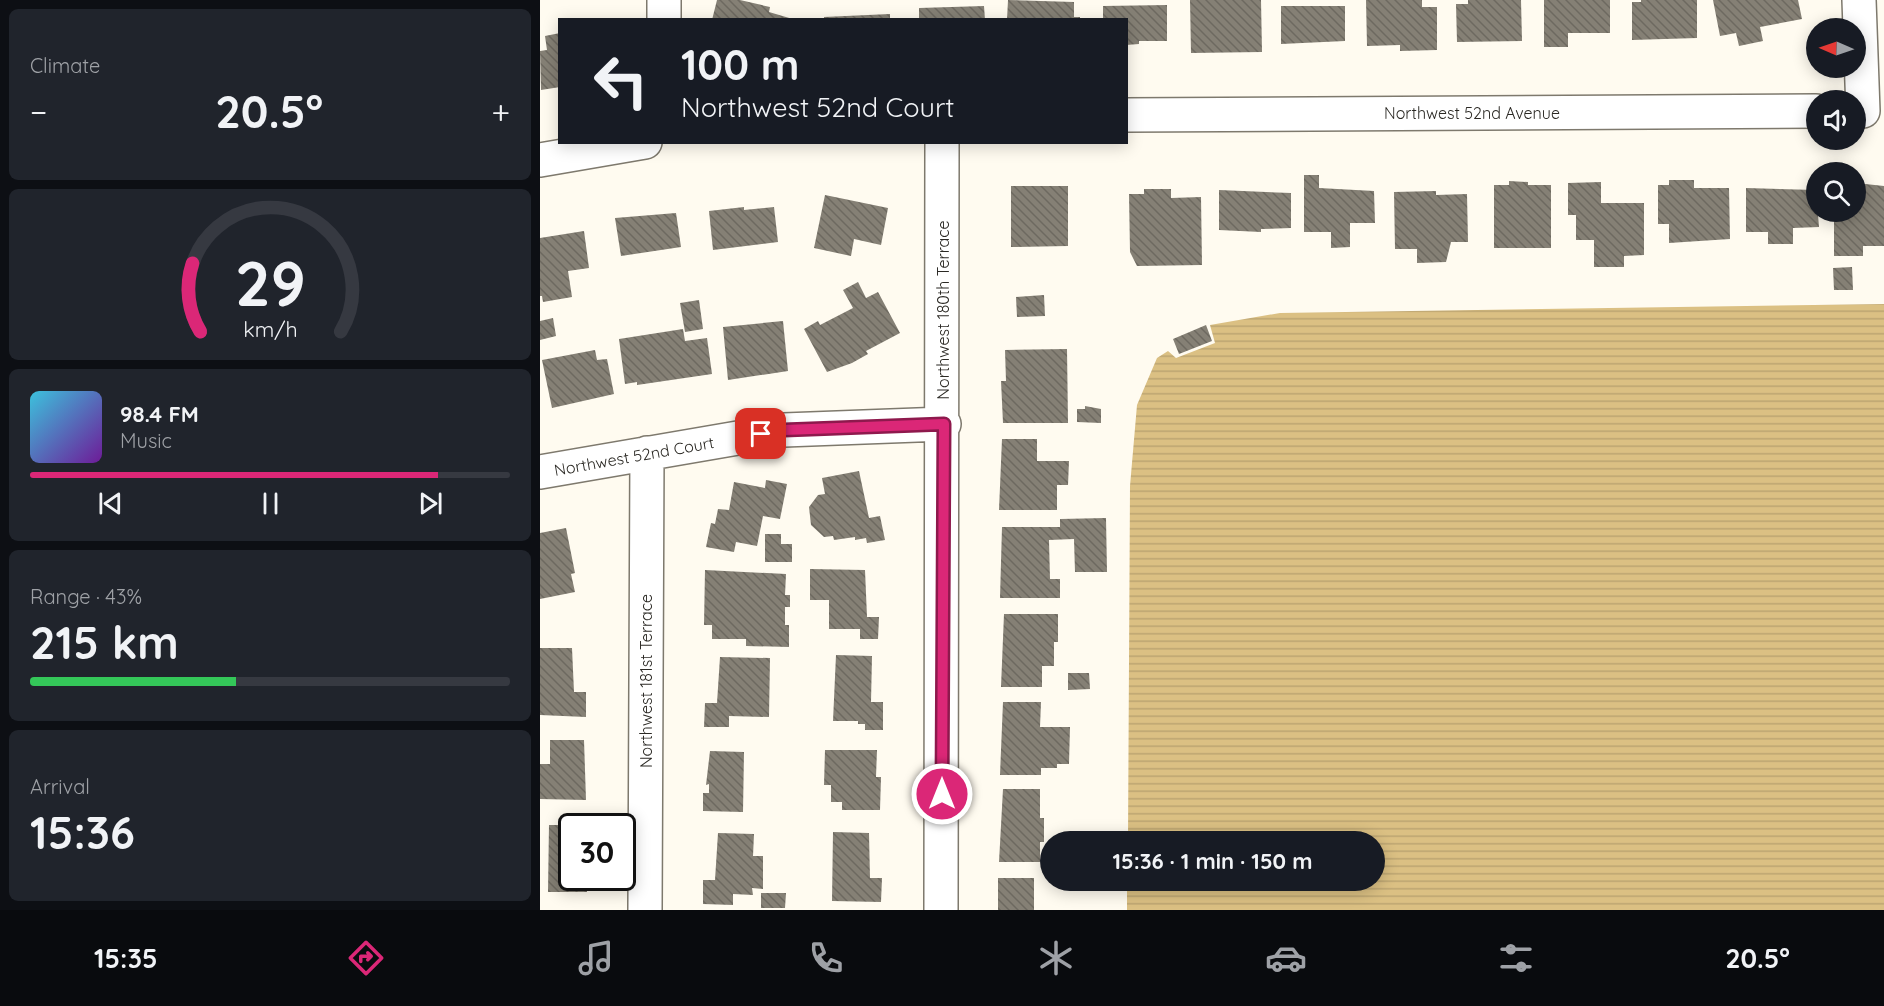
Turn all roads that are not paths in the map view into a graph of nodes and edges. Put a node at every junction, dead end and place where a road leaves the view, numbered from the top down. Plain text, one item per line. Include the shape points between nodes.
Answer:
1 (664, 0) edge
2 (1859, 0) edge
3 (664, 18) edge
4 (1806, 111) edge
5 (1867, 111) edge
6 (1128, 115) edge
7 (633, 144) edge
8 (942, 144) edge
9 (540, 160) edge
10 (944, 424) junction
11 (647, 453) junction
12 (540, 472) edge
13 (645, 910) edge
14 (941, 910) edge

1 - 3 street
2 - 5 street
4 - 6 street, Northwest 52nd Avenue
7 - 9 street
8 - 10 street, Northwest 180th Terrace
10 - 11 street, Northwest 52nd Court via 784,430
10 - 14 street, Northwest 180th Terrace
11 - 12 street, Northwest 52nd Court
11 - 13 street, Northwest 181st Terrace

